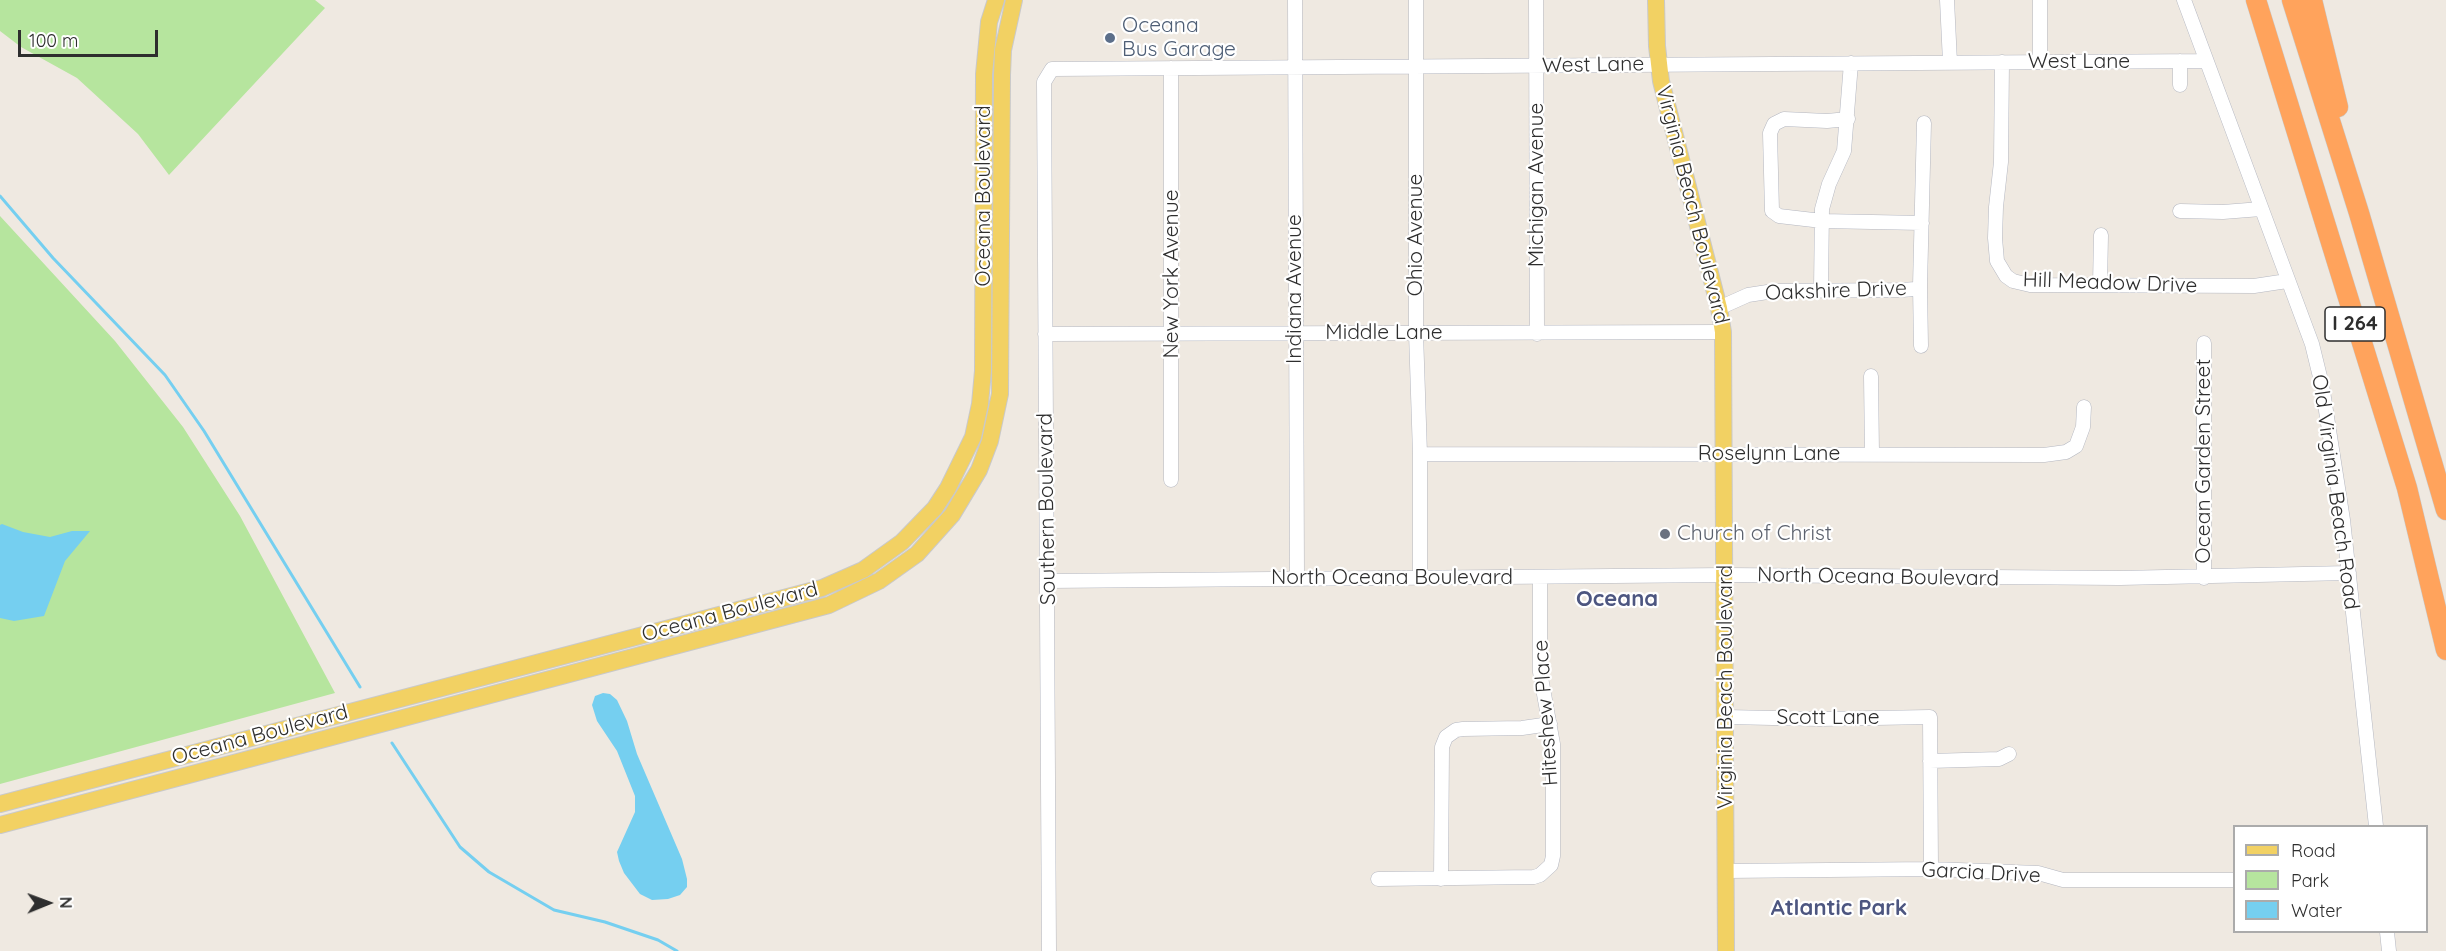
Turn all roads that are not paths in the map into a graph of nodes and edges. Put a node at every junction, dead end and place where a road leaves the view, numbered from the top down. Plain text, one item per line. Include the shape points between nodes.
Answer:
1 (996, 0) edge
2 (1014, 0) edge
3 (1295, 0) edge
4 (1416, 0) edge
5 (1536, 0) edge
6 (1656, 0) edge
7 (1947, 0) edge
8 (2040, 0) edge
9 (2184, 0) edge
10 (2244, 0) edge
11 (2256, 0) edge
12 (2292, 0) edge
13 (2312, 0) edge
14 (2180, 61) junction
15 (2206, 61) junction
16 (1950, 62) junction
17 (2002, 62) junction
18 (2040, 62) junction
19 (1659, 63) junction
20 (1851, 63) junction
21 (1416, 66) junction
22 (1537, 66) junction
23 (1295, 67) junction
24 (1171, 68) junction
25 (1052, 69) joint
26 (2180, 85) dead end
27 (1848, 119) junction
28 (1924, 123) dead end
29 (2300, 145) junction
30 (2261, 209) junction
31 (2180, 211) dead end
32 (2359, 213) junction
33 (1822, 221) junction
34 (1922, 223) junction
35 (2101, 235) dead end
36 (2287, 281) junction
37 (2100, 285) junction
38 (1920, 286) junction
39 (1821, 289) junction
40 (1719, 308) junction
41 (1723, 332) junction
42 (1295, 333) junction
43 (1416, 333) junction
44 (1045, 334) junction
45 (1537, 334) junction
46 (1172, 335) junction
47 (2204, 343) dead end
48 (1921, 346) dead end
49 (1871, 376) dead end
50 (2084, 407) dead end
51 (1420, 454) junction
52 (1872, 454) junction
53 (1725, 455) junction
54 (1172, 480) dead end
55 (2446, 510) edge
56 (919, 527) junction
57 (931, 540) junction
58 (2349, 573) junction
59 (1725, 575) junction
60 (1420, 577) junction
61 (1540, 577) junction
62 (1297, 578) junction
63 (2204, 578) junction
64 (1048, 580) junction
65 (631, 638) junction
66 (2446, 650) edge
67 (634, 656) junction
68 (1726, 717) junction
69 (1550, 724) junction
70 (2009, 754) dead end
71 (1930, 761) junction
72 (0, 804) edge
73 (0, 825) edge
74 (2376, 825) edge
75 (1931, 870) junction
76 (1726, 871) junction
77 (1378, 879) dead end
78 (1441, 879) junction
79 (2233, 880) edge
80 (2387, 933) edge
81 (1049, 951) edge
82 (1726, 951) edge
83 (2389, 951) edge

1 - 56 main road, Oceana Boulevard via 989,22 984,74 984,371 980,404 961,466
2 - 57 main road, Oceana Boulevard via 1002,75 1000,394 979,470 952,515
3 - 23 street, Indiana Avenue
4 - 21 street, Ohio Avenue
5 - 22 street, Michigan Avenue
6 - 19 main road, Virginia Beach Boulevard
7 - 16 street
8 - 18 street
9 - 15 street, Old Virginia Beach Road
10 - 29 highway
11 - 29 highway, I 264
12 - 32 highway, I 264
13 - 32 highway
14 - 15 street, West Lane
14 - 18 street, West Lane
14 - 26 street
15 - 30 street, Old Virginia Beach Road
16 - 17 street, West Lane
16 - 20 street, West Lane
17 - 18 street, West Lane
17 - 37 street, Hill Meadow Drive via 1997,261 2006,276 2020,284
19 - 20 street, West Lane
19 - 22 street, West Lane
19 - 40 main road, Virginia Beach Boulevard via 1671,127
20 - 27 street
21 - 22 street, West Lane
21 - 23 street, West Lane
21 - 43 street, Ohio Avenue
22 - 45 street, Michigan Avenue
23 - 24 street, West Lane
23 - 42 street, Indiana Avenue
24 - 25 street, West Lane
24 - 46 street, New York Avenue
25 - 44 street, Southern Boulevard via 1044,82
27 - 33 street via 1844,151 1824,197
27 - 33 street via 1784,119 1771,129 1772,211 1779,216
28 - 34 street
29 - 66 highway, I 264 via 2407,488
30 - 31 street
30 - 36 street, Old Virginia Beach Road
32 - 55 highway, I 264
33 - 34 street
33 - 39 street
34 - 38 street
35 - 37 street
36 - 37 street, Hill Meadow Drive via 2254,286
36 - 58 street, Old Virginia Beach Road via 2312,344 2322,385
38 - 39 street, Oakshire Drive via 1900,290
38 - 48 street
39 - 40 street, Oakshire Drive via 1759,292
40 - 41 main road, Virginia Beach Boulevard
41 - 45 street, Middle Lane
41 - 53 main road, Virginia Beach Boulevard
42 - 43 street, Middle Lane
42 - 46 street, Middle Lane
42 - 62 street, Indiana Avenue
43 - 45 street, Middle Lane
43 - 51 street, Ohio Avenue
44 - 46 street, Middle Lane
44 - 64 street, Southern Boulevard
46 - 54 street, New York Avenue
47 - 63 street, Ocean Garden Street
49 - 52 street
50 - 52 street, Roselynn Lane via 2079,440 2066,453
51 - 53 street, Roselynn Lane
51 - 60 street, Ohio Avenue
52 - 53 street, Roselynn Lane
53 - 59 main road, Virginia Beach Boulevard
56 - 57 main road
56 - 65 main road, Oceana Boulevard via 872,564 822,588
57 - 67 main road, Oceana Boulevard via 902,566 829,604
58 - 63 street, North Oceana Boulevard
58 - 74 street, Old Virginia Beach Road
59 - 61 street, North Oceana Boulevard
59 - 63 street, North Oceana Boulevard
59 - 68 main road, Virginia Beach Boulevard
60 - 61 street, North Oceana Boulevard
60 - 62 street, North Oceana Boulevard
61 - 69 street, Hiteshew Place via 1540,672
62 - 64 street, North Oceana Boulevard
64 - 81 street, Southern Boulevard
65 - 67 main road
65 - 72 main road, Oceana Boulevard
67 - 73 main road, Oceana Boulevard
68 - 71 street, Scott Lane via 1930,717
68 - 76 main road, Virginia Beach Boulevard
69 - 78 street via 1463,729 1446,737 1442,747
69 - 78 street, Hiteshew Place via 1551,865 1534,877
70 - 71 street via 1999,759
71 - 75 street
75 - 76 street, Garcia Drive
75 - 79 street, Garcia Drive via 2038,873 2063,880
76 - 82 main road, Virginia Beach Boulevard
77 - 78 street
80 - 83 street

